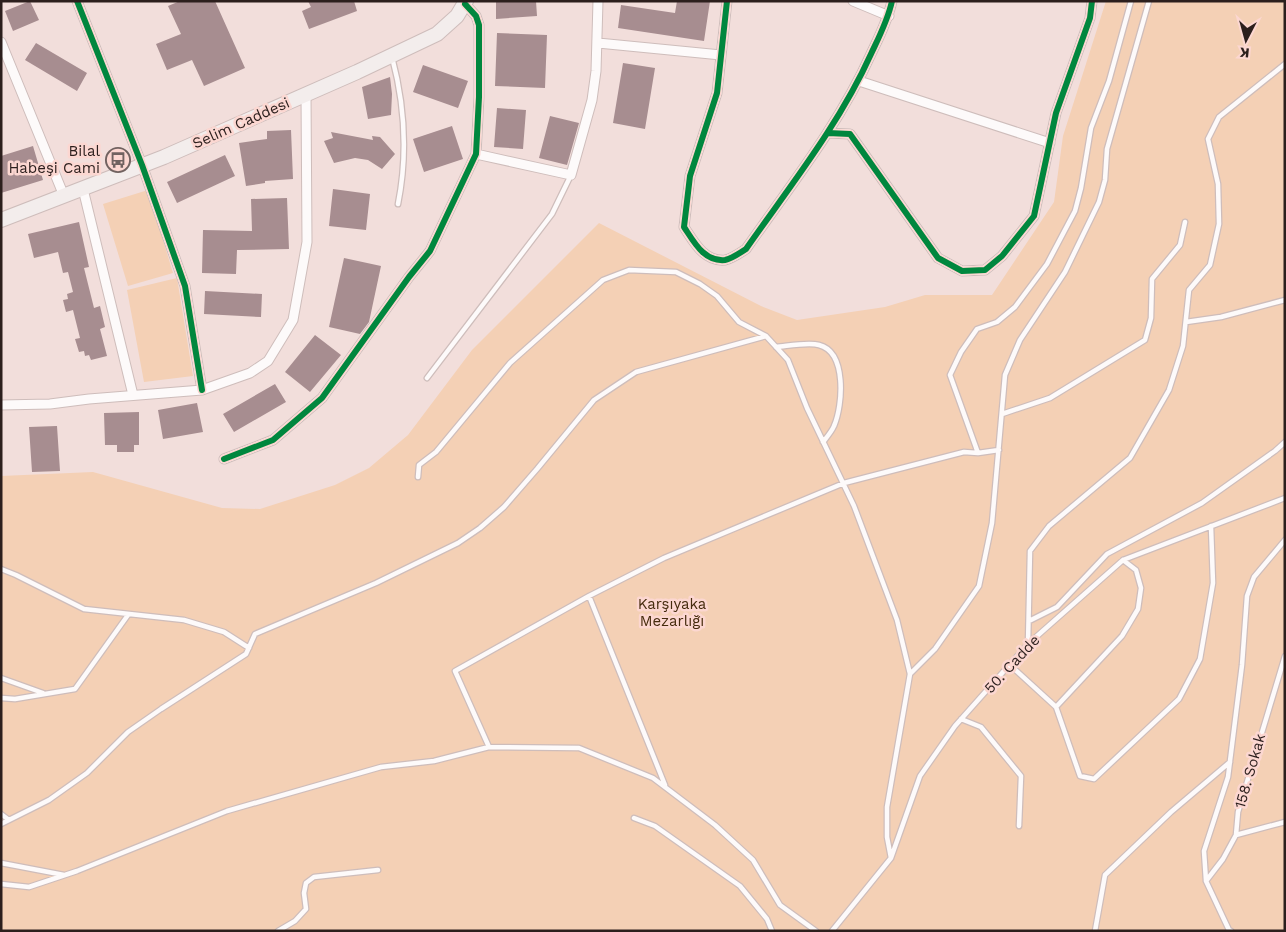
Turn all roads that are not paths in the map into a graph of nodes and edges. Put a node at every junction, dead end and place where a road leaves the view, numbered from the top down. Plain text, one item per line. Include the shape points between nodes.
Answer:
1 (77, 1) edge
2 (598, 1) edge
3 (727, 1) edge
4 (853, 1) edge
5 (892, 1) edge
6 (1092, 1) edge
7 (1131, 1) edge
8 (1149, 1) edge
9 (466, 2) edge
10 (889, 16) junction
11 (1, 42) edge
12 (598, 43) junction
13 (392, 55) junction
14 (721, 55) junction
15 (1285, 64) edge
16 (10, 66) junction
17 (1, 70) edge
18 (859, 81) junction
19 (306, 95) junction
20 (828, 133) junction
21 (1050, 143) junction
22 (476, 154) junction
23 (142, 165) junction
24 (571, 175) junction
25 (83, 189) junction
26 (64, 196) junction
27 (398, 204) dead end
28 (1, 220) edge
29 (1184, 222) dead end
30 (1285, 300) edge
31 (1186, 322) junction
32 (766, 336) junction
33 (776, 347) junction
34 (428, 378) dead end
35 (202, 390) junction
36 (132, 395) junction
37 (1, 406) edge
38 (1002, 414) junction
39 (823, 442) junction
40 (1285, 442) edge
41 (999, 450) junction
42 (978, 453) junction
43 (224, 459) dead end
44 (418, 477) dead end
45 (844, 483) junction
46 (1285, 498) edge
47 (1211, 526) junction
48 (1285, 540) edge
49 (1122, 560) junction
50 (1, 569) edge
51 (589, 596) junction
52 (128, 615) junction
53 (1029, 621) junction
54 (1028, 644) junction
55 (249, 648) junction
56 (1285, 656) edge
57 (1010, 665) junction
58 (910, 674) junction
59 (1, 678) edge
60 (44, 694) junction
61 (1, 698) edge
62 (1056, 707) junction
63 (962, 719) junction
64 (489, 747) junction
65 (1230, 762) junction
66 (665, 787) junction
67 (1, 814) edge
68 (634, 818) dead end
69 (9, 820) junction
70 (1285, 822) edge
71 (1, 824) edge
72 (1019, 826) dead end
73 (1236, 835) junction
74 (891, 858) junction
75 (1, 863) edge
76 (378, 870) dead end
77 (65, 875) junction
78 (1206, 881) junction
79 (1, 884) edge
80 (278, 931) edge
81 (772, 931) edge
82 (816, 931) edge
83 (832, 931) edge
84 (1095, 931) edge
85 (1231, 931) edge

1 - 23 street
2 - 12 street
3 - 14 street
4 - 10 street
5 - 10 street
6 - 21 street via 1090,18 1056,113
7 - 42 lane via 1091,128 1075,211 1047,264 1015,307 997,322 977,329 950,376
8 - 38 lane via 1107,149 1105,180 1099,202 1065,272 1020,340 1005,375
9 - 13 main road, Selim Caddesi via 458,16 438,34
9 - 22 street via 479,25
10 - 18 street
11 - 16 street
12 - 14 street
12 - 24 street via 592,100
13 - 19 main road, Selim Caddesi
13 - 27 lane via 405,139
14 - 20 street via 717,93 690,176 684,227 709,258 726,260 746,249
15 - 31 lane via 1219,117 1208,138 1218,184 1220,224 1210,264 1189,290
16 - 17 street
16 - 26 street
18 - 20 street
18 - 21 street
19 - 23 main road, Selim Caddesi
19 - 35 street via 308,242 293,320 268,361 250,373
20 - 21 street via 850,134 938,258 962,271 985,270 1002,256 1034,216
22 - 24 street
22 - 43 street via 430,251 322,398 273,440
23 - 25 main road, Selim Caddesi
23 - 35 street via 185,286
24 - 34 lane via 552,214
25 - 26 main road, Selim Caddesi
25 - 36 street
26 - 28 main road, Selim Caddesi
29 - 38 lane via 1180,245 1152,279 1145,340 1050,398
30 - 31 lane via 1221,317
31 - 53 lane via 1183,346 1169,390 1130,458 1049,526 1030,551
32 - 33 lane
32 - 44 lane via 739,322 717,296 676,272 629,270 602,280 510,363 436,452 418,464
32 - 55 lane via 636,372 594,400 538,469 480,528 458,543 376,583 255,634
33 - 39 lane via 788,360
33 - 39 lane via 818,345 829,349 837,364 841,381 839,406 834,426
35 - 36 street
36 - 37 street
38 - 41 lane
39 - 45 lane
40 - 53 lane via 1202,503 1107,554 1057,607
41 - 42 lane
41 - 58 lane via 992,523 979,586 934,649
42 - 45 lane via 964,452
45 - 51 lane via 664,558
45 - 58 lane via 898,620
46 - 47 lane, 50. Cadde
47 - 49 lane, 50. Cadde
47 - 62 lane via 1213,583 1200,659 1179,699 1094,779 1080,776
48 - 65 lane via 1254,577 1247,596
49 - 54 lane, 50. Cadde
49 - 62 lane via 1136,570 1141,588 1138,609 1122,636
50 - 52 lane via 84,609
51 - 64 lane via 455,672
51 - 66 lane
52 - 55 lane via 184,620 224,632
52 - 60 lane via 75,689
53 - 54 lane
54 - 57 lane, 50. Cadde
55 - 69 lane via 246,654 128,732 87,774 48,800
56 - 73 lane, 158. Sokak via 1238,812
57 - 62 lane
57 - 63 lane, 50. Cadde
58 - 74 lane via 887,807
59 - 60 lane
60 - 61 lane
63 - 72 lane via 982,727 1021,776
63 - 74 lane, 50. Cadde via 920,776
64 - 66 lane via 578,748 654,778
64 - 77 lane via 434,761 380,767 226,811
65 - 78 lane via 1204,851
65 - 84 lane via 1105,875
66 - 82 lane via 715,825 753,860 780,905
67 - 69 lane
68 - 81 lane via 655,826 740,886 766,918
69 - 71 lane
70 - 73 lane
73 - 78 lane, 158. Sokak
74 - 83 lane, 50. Cadde
75 - 77 lane
76 - 80 lane via 314,877 306,883 306,909
77 - 79 lane via 30,887
78 - 85 lane

